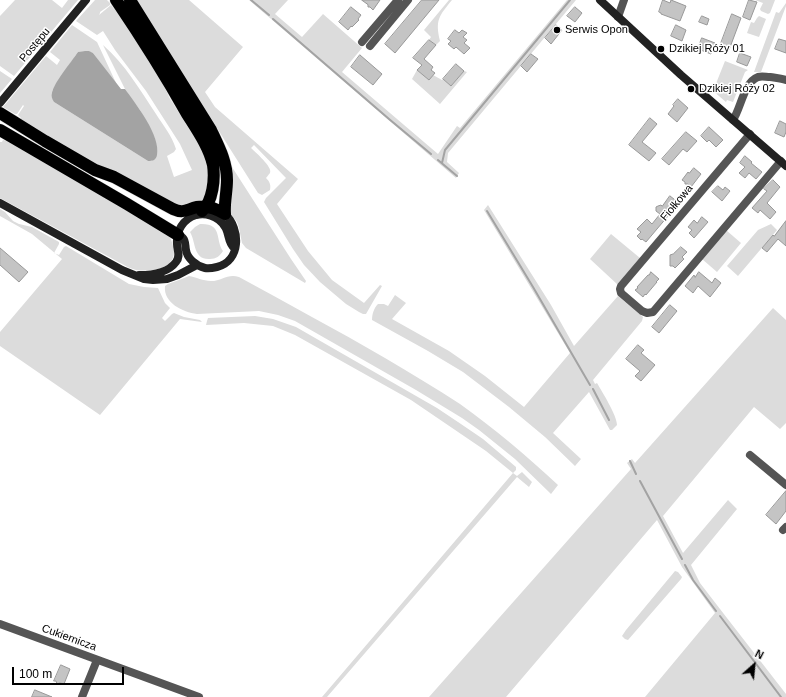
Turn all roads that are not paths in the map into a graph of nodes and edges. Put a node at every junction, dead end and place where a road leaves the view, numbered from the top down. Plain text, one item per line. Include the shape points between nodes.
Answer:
1 (86, 0) edge
2 (116, 0) edge
3 (130, 0) edge
4 (398, 0) edge
5 (408, 0) edge
6 (600, 0) edge
7 (624, 0) edge
8 (618, 17) junction
9 (786, 80) edge
10 (0, 103) edge
11 (0, 113) edge
12 (733, 120) junction
13 (0, 130) edge
14 (750, 134) junction
15 (783, 164) edge
16 (95, 170) junction
17 (0, 203) edge
18 (202, 210) junction
19 (225, 214) junction
20 (185, 221) junction
21 (178, 235) junction
22 (235, 249) junction
23 (197, 265) junction
24 (132, 274) junction
25 (750, 455) dead end
26 (786, 485) edge
27 (0, 624) edge
28 (96, 660) junction
29 (82, 697) edge
30 (199, 697) edge

1 - 10 main road, Postępu
2 - 18 highway via 207,148 214,175 211,195
3 - 19 highway via 211,130 221,151 227,176
4 - 5 street via 366,44
6 - 8 main road
7 - 8 street
8 - 12 main road
9 - 12 street via 762,76 753,80
11 - 16 highway
12 - 14 main road
13 - 21 highway
14 - 15 main road
14 - 15 street, Fiołkowa via 621,286 621,293 642,311 653,312
16 - 18 highway via 114,177 177,211 197,207
16 - 20 highway
17 - 24 main road
18 - 19 highway via 219,210
18 - 20 main road
18 - 22 main road via 204,214 221,222 226,228 230,245
19 - 22 main road via 236,232
20 - 21 main road
21 - 23 main road via 185,240 186,251
21 - 24 main road via 179,256 176,263 152,274
22 - 23 main road via 228,262 221,266 209,269
23 - 24 main road via 167,279 148,280
25 - 26 street
27 - 28 street, Cukiernicza
28 - 29 street
28 - 30 street, Cukiernicza

